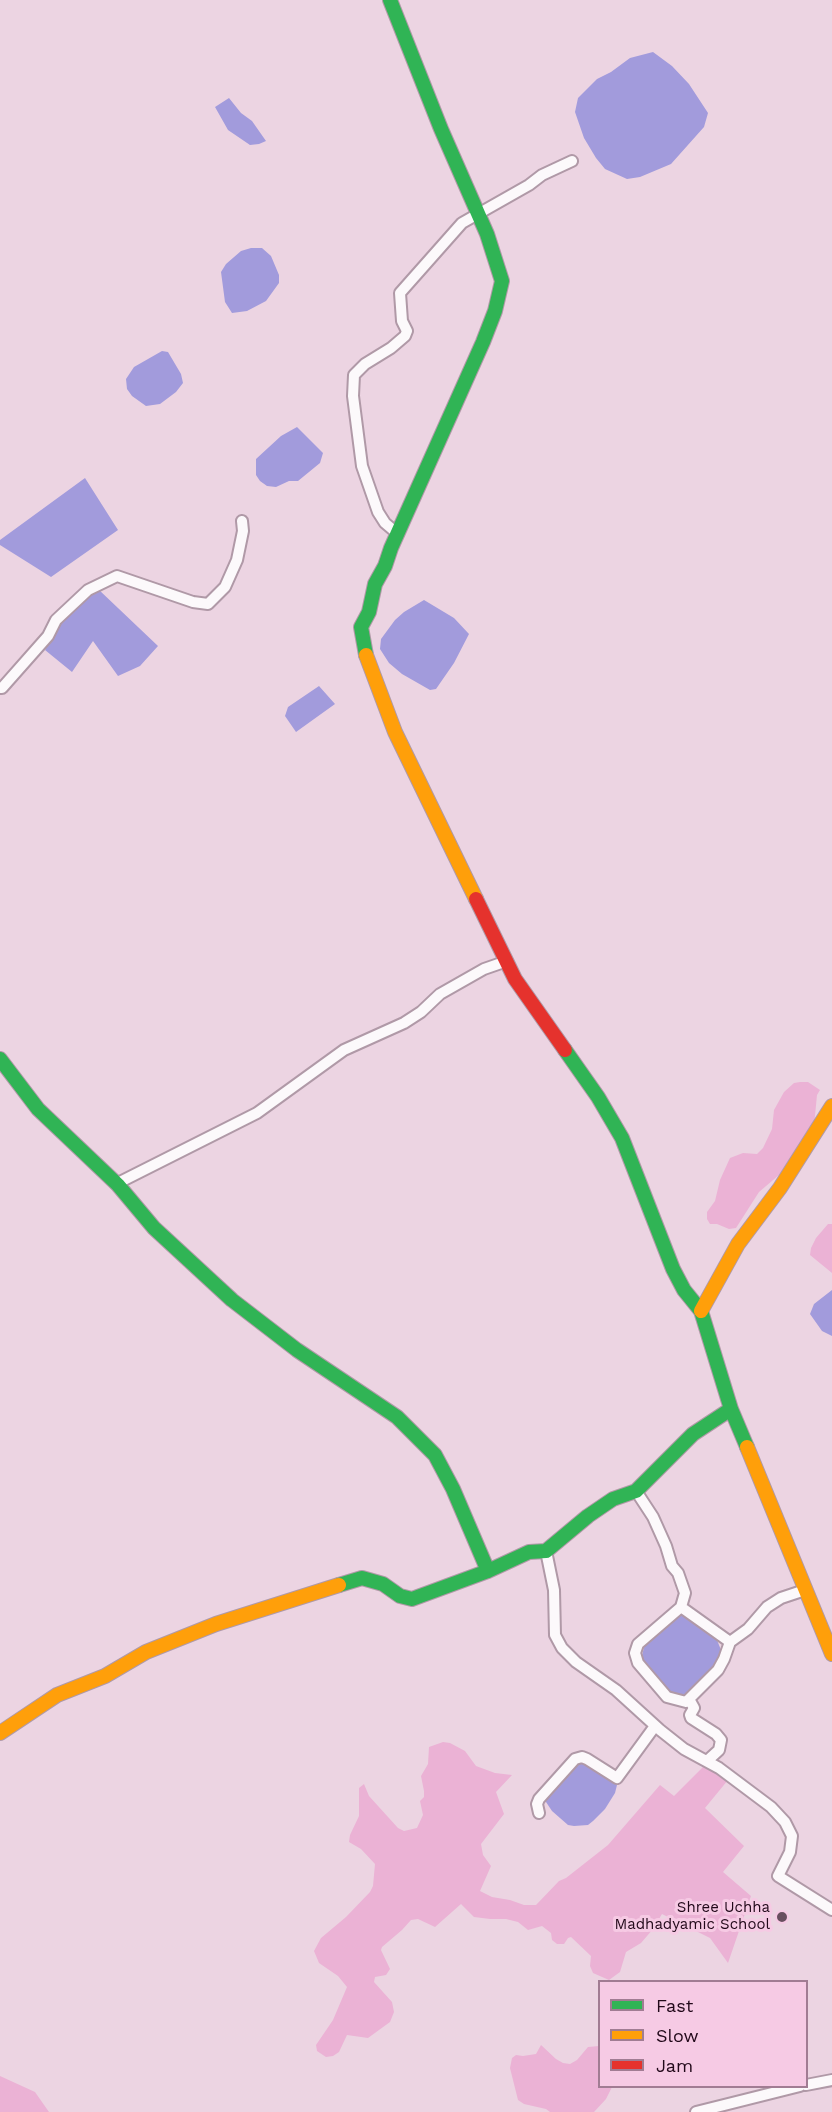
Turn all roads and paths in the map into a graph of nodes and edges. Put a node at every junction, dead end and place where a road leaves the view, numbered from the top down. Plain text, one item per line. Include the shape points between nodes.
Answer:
1 (390, 0) edge
2 (573, 161) dead end
3 (478, 214) junction
4 (242, 521) dead end
5 (398, 534) junction
6 (0, 688) edge
7 (507, 961) junction
8 (0, 1059) edge
9 (832, 1106) edge
10 (116, 1184) junction
11 (701, 1311) junction
12 (731, 1409) junction
13 (636, 1491) junction
14 (546, 1551) junction
15 (488, 1571) junction
16 (805, 1590) junction
17 (681, 1607) junction
18 (730, 1642) junction
19 (832, 1654) edge
20 (689, 1699) junction
21 (655, 1726) junction
22 (0, 1733) edge
23 (707, 1761) junction
24 (539, 1813) dead end
25 (832, 1910) edge
26 (832, 2080) edge
27 (808, 2085) edge
28 (792, 2088) edge
29 (696, 2112) edge

1 - 3 main road
2 - 3 street
3 - 5 main road via 502,281 495,311
3 - 5 street via 462,223 400,293 405,336 354,375 362,466 378,512
4 - 6 street via 237,560 225,587 208,604 117,576 88,590 56,620 48,636
5 - 7 main road via 361,627 365,654 431,810
7 - 10 street via 440,994 404,1023 344,1050 257,1113
7 - 11 main road via 622,1138 673,1269
8 - 10 main road via 38,1109
9 - 11 main road via 780,1188 738,1244
10 - 15 main road via 154,1228 232,1300 274,1334 397,1417 435,1455
11 - 12 main road
12 - 13 main road via 693,1434
12 - 16 main road
13 - 14 main road via 613,1499
13 - 17 street via 653,1517 678,1573 685,1593
14 - 15 main road via 529,1552
14 - 21 street via 555,1590 555,1635 562,1648
15 - 22 main road via 412,1599 362,1578 216,1623 57,1695
16 - 18 street via 767,1607
16 - 19 main road
17 - 18 street
17 - 20 street via 638,1644 635,1653 638,1663 668,1697 686,1702
18 - 20 street via 718,1670
20 - 23 street via 694,1708 692,1718 717,1734 722,1743
21 - 23 street
21 - 24 street via 617,1778 587,1759 575,1759 539,1799
23 - 25 street via 763,1800 785,1822 792,1842 778,1876
26 - 27 street
28 - 29 street

